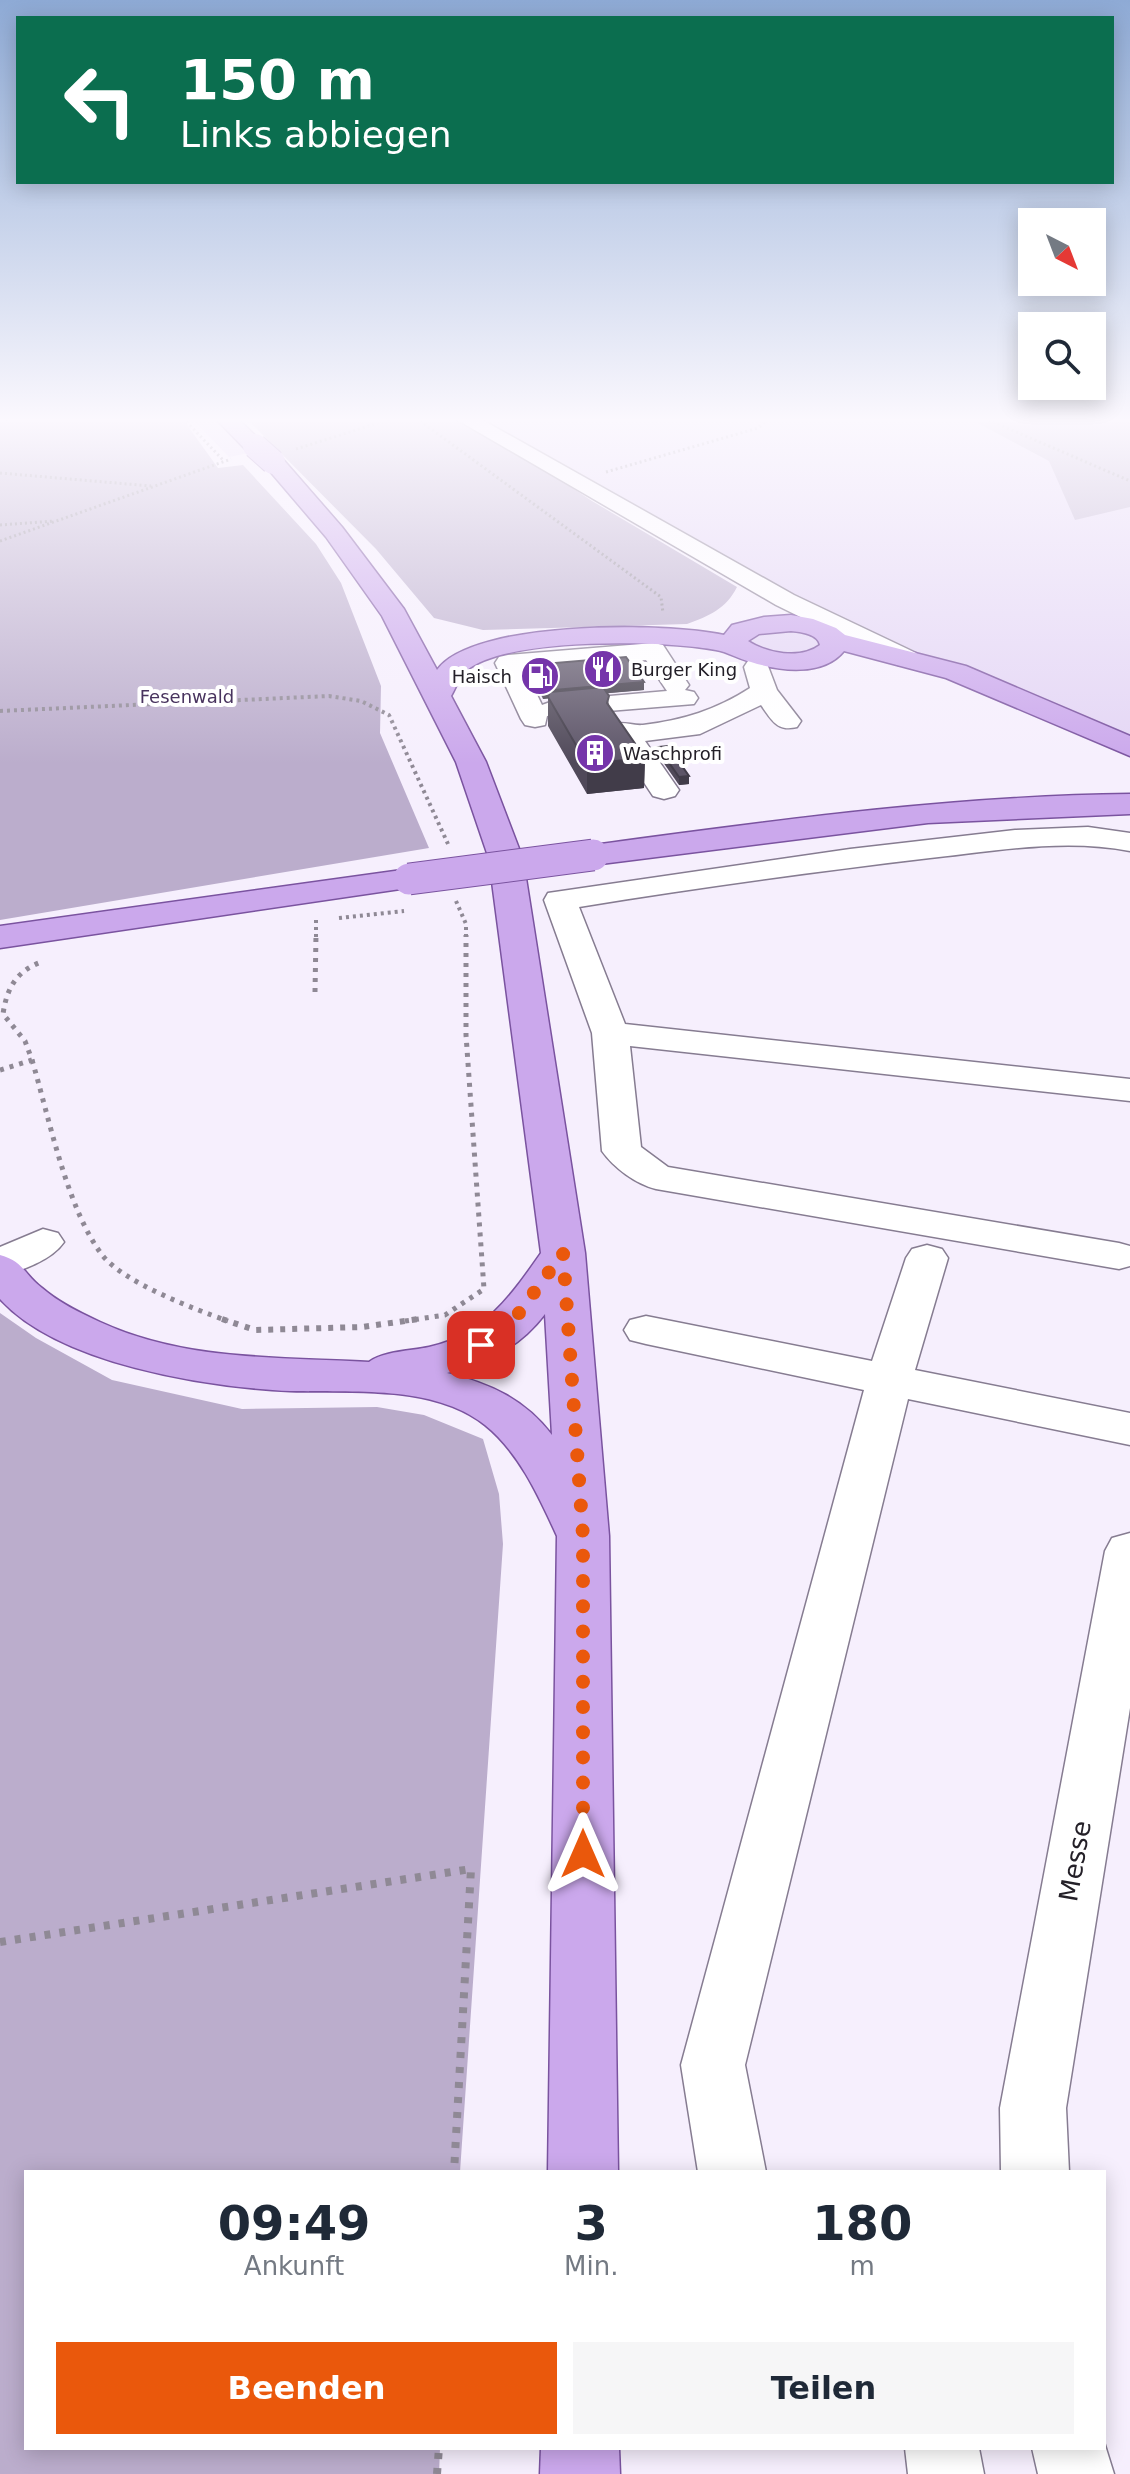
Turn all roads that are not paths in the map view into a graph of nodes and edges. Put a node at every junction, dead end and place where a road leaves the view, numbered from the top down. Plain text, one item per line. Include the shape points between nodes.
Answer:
1 (335, 533) edge
2 (668, 533) edge
3 (724, 565) junction
4 (785, 600) junction
5 (395, 615) junction
6 (807, 626) junction
7 (830, 648) junction
8 (754, 655) junction
9 (907, 659) junction
10 (987, 687) junction
11 (438, 694) junction
12 (530, 709) joint
13 (787, 721) dead end
14 (1119, 742) edge
15 (1130, 759) edge
16 (664, 790) dead end
17 (1130, 804) edge
18 (1130, 842) edge
19 (0, 937) edge
20 (610, 1033) junction
21 (1130, 1090) edge
22 (43, 1242) dead end
23 (563, 1253) junction
24 (1119, 1256) dead end
25 (927, 1258) dead end
26 (0, 1263) edge
27 (0, 1269) edge
28 (646, 1330) dead end
29 (363, 1374) junction
30 (889, 1381) junction
31 (1130, 1429) edge
32 (583, 1536) junction
33 (1130, 1551) edge
34 (583, 2170) edge
35 (732, 2170) edge
36 (1035, 2170) edge
37 (580, 2450) edge
38 (942, 2450) edge
39 (1070, 2450) edge
40 (580, 2474) edge
41 (946, 2474) edge
42 (1076, 2474) edge

1 - 5 main road
2 - 3 street
3 - 4 street
3 - 8 street via 768,604 770,616
4 - 6 street
4 - 9 street
5 - 8 main road via 443,633 488,638 666,633
5 - 11 main road
6 - 7 main road via 821,630
6 - 8 main road
7 - 8 main road via 789,661
7 - 9 main road
7 - 10 main road
8 - 11 main road via 696,639 651,637 505,645 458,663
8 - 13 street
8 - 16 street via 743,705 690,728 625,732
9 - 10 main road
10 - 14 main road
11 - 23 main road via 471,762 506,859
12 - 12 street via 674,682 654,651 508,663
14 - 15 main road
17 - 19 main road, bridge via 860,819 593,855 409,895
18 - 20 street via 1084,837 995,841 560,900
20 - 21 street
20 - 24 street via 622,1151 656,1177
22 - 26 street
23 - 29 main road via 508,1328 481,1345 439,1362
23 - 32 main road
25 - 30 street
27 - 29 main road via 26,1300 76,1330 141,1355 272,1374
28 - 30 street
29 - 32 main road via 460,1393 504,1414 534,1443
30 - 31 street
30 - 35 street via 713,2065
32 - 34 main road
33 - 36 street, Messe via 1033,2108
37 - 40 main road
38 - 41 street
39 - 42 street

